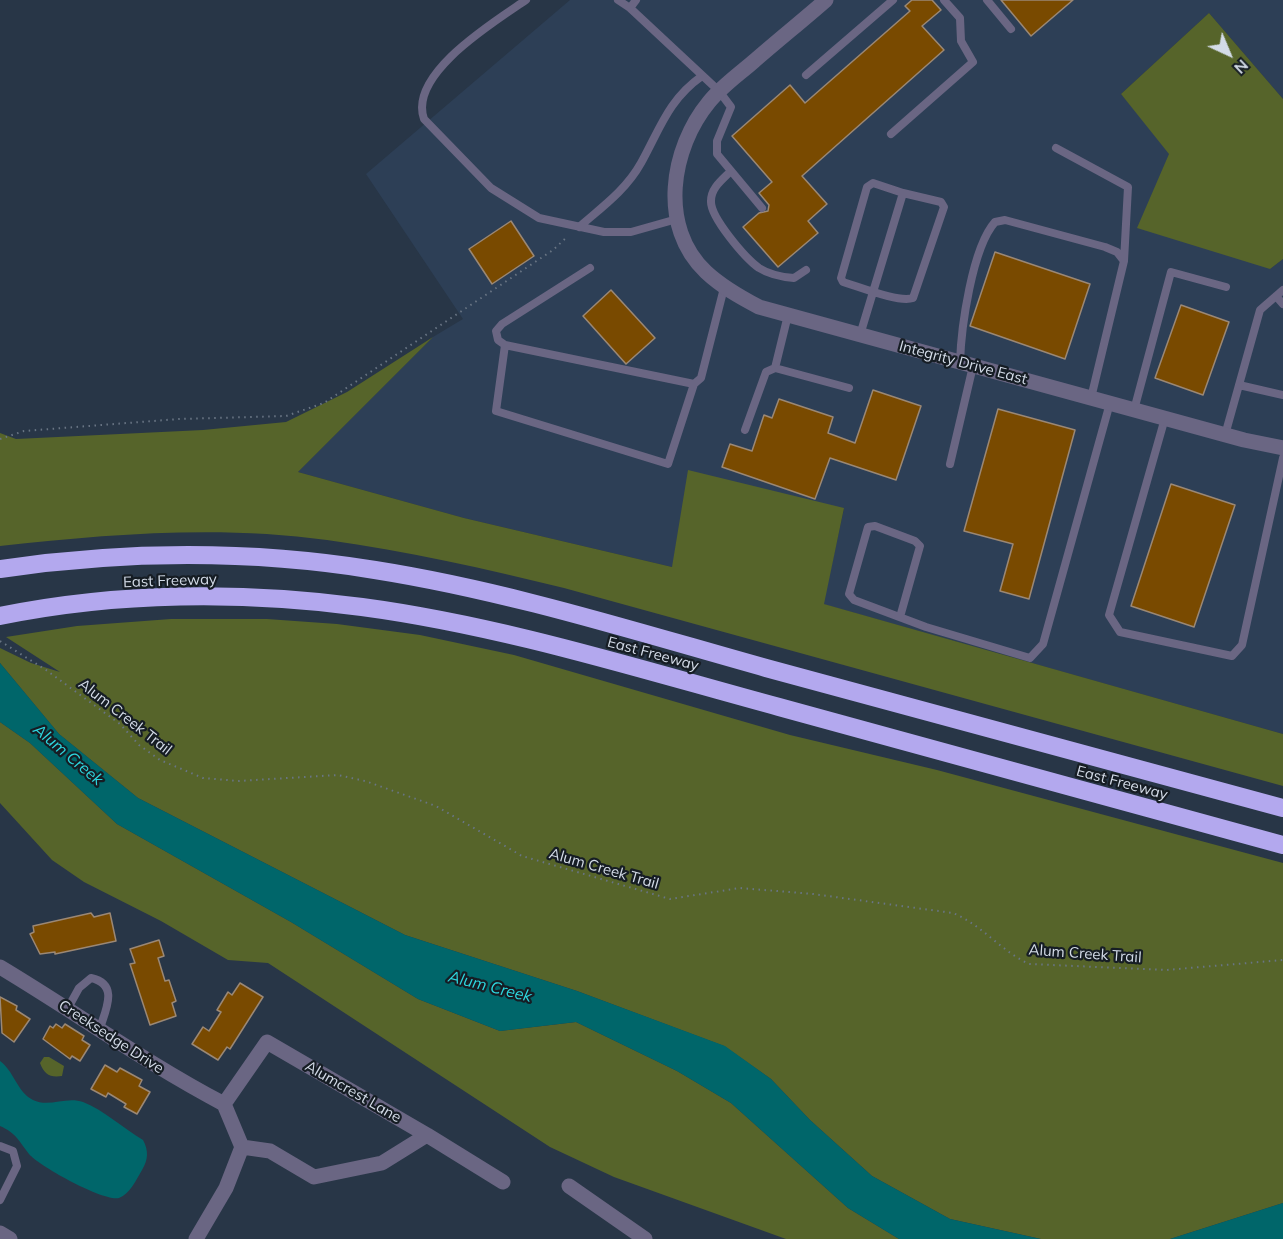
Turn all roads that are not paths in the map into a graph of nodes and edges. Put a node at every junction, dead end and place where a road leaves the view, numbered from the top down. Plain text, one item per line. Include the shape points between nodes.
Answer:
1 (526, 0) edge
2 (618, 0) edge
3 (636, 0) edge
4 (826, 0) edge
5 (893, 0) edge
6 (944, 0) edge
7 (987, 0) edge
8 (630, 8) junction
9 (1011, 29) dead end
10 (806, 75) dead end
11 (702, 76) junction
12 (719, 91) junction
13 (891, 134) dead end
14 (1056, 148) dead end
15 (731, 171) junction
16 (903, 193) junction
17 (762, 208) dead end
18 (678, 221) junction
19 (579, 227) junction
20 (1124, 261) junction
21 (590, 268) dead end
22 (806, 270) dead end
23 (1226, 287) dead end
24 (724, 288) junction
25 (874, 291) junction
26 (1280, 293) edge
27 (1283, 304) edge
28 (788, 315) junction
29 (860, 335) junction
30 (506, 345) junction
31 (966, 365) junction
32 (775, 368) junction
33 (694, 384) junction
34 (1239, 385) junction
35 (849, 388) dead end
36 (1283, 395) edge
37 (1091, 398) junction
38 (1110, 404) junction
39 (1134, 410) junction
40 (1165, 418) junction
41 (745, 430) dead end
42 (1225, 435) junction
43 (1283, 447) edge
44 (1283, 458) edge
45 (950, 465) dead end
46 (0, 569) edge
47 (0, 616) edge
48 (900, 617) junction
49 (1283, 808) edge
50 (1283, 845) edge
51 (0, 967) edge
52 (68, 1008) junction
53 (100, 1028) junction
54 (224, 1104) junction
55 (428, 1135) junction
56 (0, 1146) edge
57 (242, 1147) junction
58 (503, 1182) dead end
59 (569, 1186) dead end
60 (0, 1200) edge
61 (0, 1233) edge
62 (10, 1239) edge
63 (196, 1239) edge
64 (645, 1239) edge

1 - 19 lane via 449,57 422,96 420,108 436,134 492,188 539,218
2 - 8 lane
3 - 8 lane
4 - 12 street
5 - 10 lane
6 - 13 lane via 960,18 961,41 973,62
7 - 9 lane
8 - 11 lane
11 - 12 lane
11 - 19 lane via 684,89 659,124 640,164 620,192
12 - 15 lane via 731,108 717,141 717,154
12 - 18 street via 681,147 676,178
14 - 20 lane via 1128,187
15 - 17 lane
15 - 22 lane via 713,190 710,202 732,238 758,267 775,276 794,278
16 - 25 lane
16 - 25 lane via 873,183 867,187 841,278
16 - 25 lane via 941,202 944,207 913,298 907,301
18 - 19 lane via 631,232
18 - 24 street, Integrity Drive East via 694,258
20 - 31 lane via 1117,252 1105,247 1005,220 995,222 987,231 963,324
20 - 37 lane
21 - 30 lane via 501,324 496,331 498,340
23 - 39 lane via 1171,272
24 - 28 street, Integrity Drive East via 759,307
24 - 33 lane via 701,378
25 - 29 lane
26 - 27 lane
26 - 34 lane via 1260,310
28 - 29 street, Integrity Drive East
28 - 32 lane
29 - 31 street, Integrity Drive East
30 - 33 lane
30 - 33 lane via 496,411 668,464
31 - 37 street, Integrity Drive East
31 - 45 lane
32 - 35 lane
32 - 41 lane via 766,372
34 - 36 lane
34 - 42 lane
37 - 38 street, Integrity Drive East
38 - 39 street, Integrity Drive East
38 - 48 lane via 1043,644 1036,654 1030,658
39 - 40 street, Integrity Drive East
40 - 42 street, Integrity Drive East
40 - 44 lane via 1109,615 1120,632 1232,656 1242,645
42 - 43 street, Integrity Drive East
46 - 49 highway, East Freeway via 162,555 261,558 376,570 545,607
47 - 50 highway, East Freeway via 96,602 226,597 342,604 446,621 601,658
48 - 48 lane via 854,600 849,594 868,527 875,526 920,546
51 - 52 street, Creeksedge Drive
52 - 53 street, Creeksedge Drive
52 - 53 lane via 85,982 91,978 100,980 109,996
53 - 54 street, Creeksedge Drive via 174,1078
54 - 55 street, Alumcrest Lane via 267,1042
54 - 57 street
55 - 57 street via 382,1163 314,1177 270,1151
55 - 58 street, Alumcrest Lane
56 - 60 lane via 13,1151 17,1166
57 - 63 street via 226,1188
59 - 64 street
61 - 62 street

